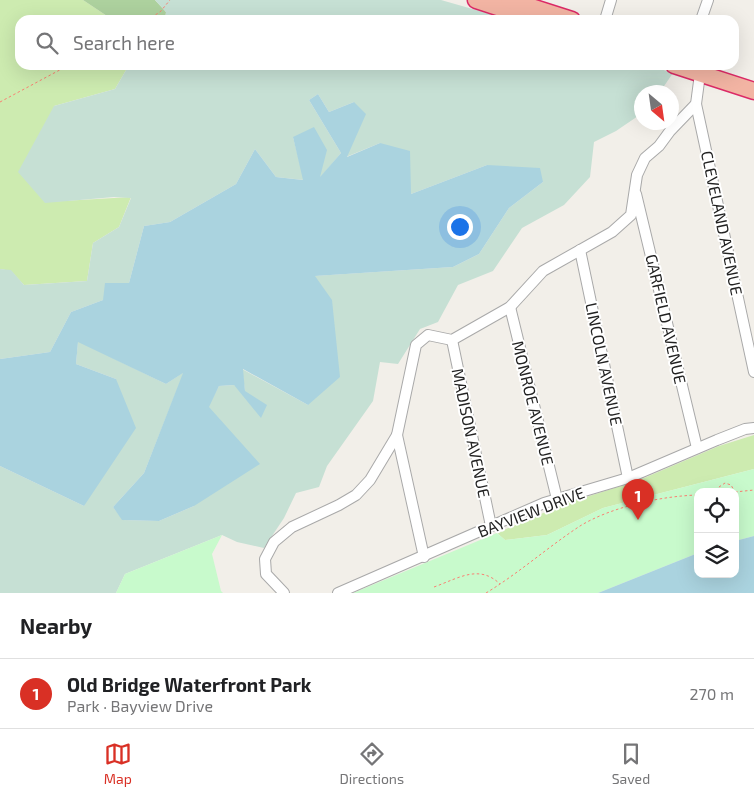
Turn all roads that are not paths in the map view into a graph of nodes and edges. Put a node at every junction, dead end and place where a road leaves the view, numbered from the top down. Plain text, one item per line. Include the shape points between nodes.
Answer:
1 (476, 0) edge
2 (512, 0) edge
3 (611, 0) edge
4 (708, 0) edge
5 (522, 15) edge
6 (557, 15) edge
7 (606, 15) edge
8 (703, 15) edge
9 (705, 70) edge
10 (707, 70) edge
11 (710, 70) edge
12 (754, 79) edge
13 (754, 90) edge
14 (696, 104) junction
15 (635, 189) junction
16 (580, 250) junction
17 (510, 307) junction
18 (452, 340) junction
19 (754, 372) edge
20 (754, 428) edge
21 (397, 435) junction
22 (697, 448) junction
23 (628, 478) junction
24 (557, 499) junction
25 (491, 526) junction
26 (424, 556) junction
27 (284, 593) edge
28 (338, 593) edge

1 - 5 highway
2 - 6 highway
3 - 7 street
4 - 8 street
9 - 14 street, CLEVELAND AVENUE
10 - 13 highway
11 - 12 highway
14 - 15 street via 645,158
14 - 19 street, CLEVELAND AVENUE
15 - 16 street via 630,215 612,232
15 - 22 street, GARFIELD AVENUE
16 - 17 street via 543,271
16 - 23 street, LINCOLN AVENUE
17 - 18 street
17 - 24 street, MONROE AVENUE
18 - 21 street via 428,334 416,345
18 - 25 street, MADISON AVENUE
20 - 22 street, BAYVIEW DRIVE
21 - 26 street
21 - 27 street via 370,480 356,495 292,527 274,542 264,559 266,574
22 - 23 street, BAYVIEW DRIVE
23 - 24 street, BAYVIEW DRIVE
24 - 25 street, BAYVIEW DRIVE
25 - 26 street, BAYVIEW DRIVE
26 - 28 street, BAYVIEW DRIVE

